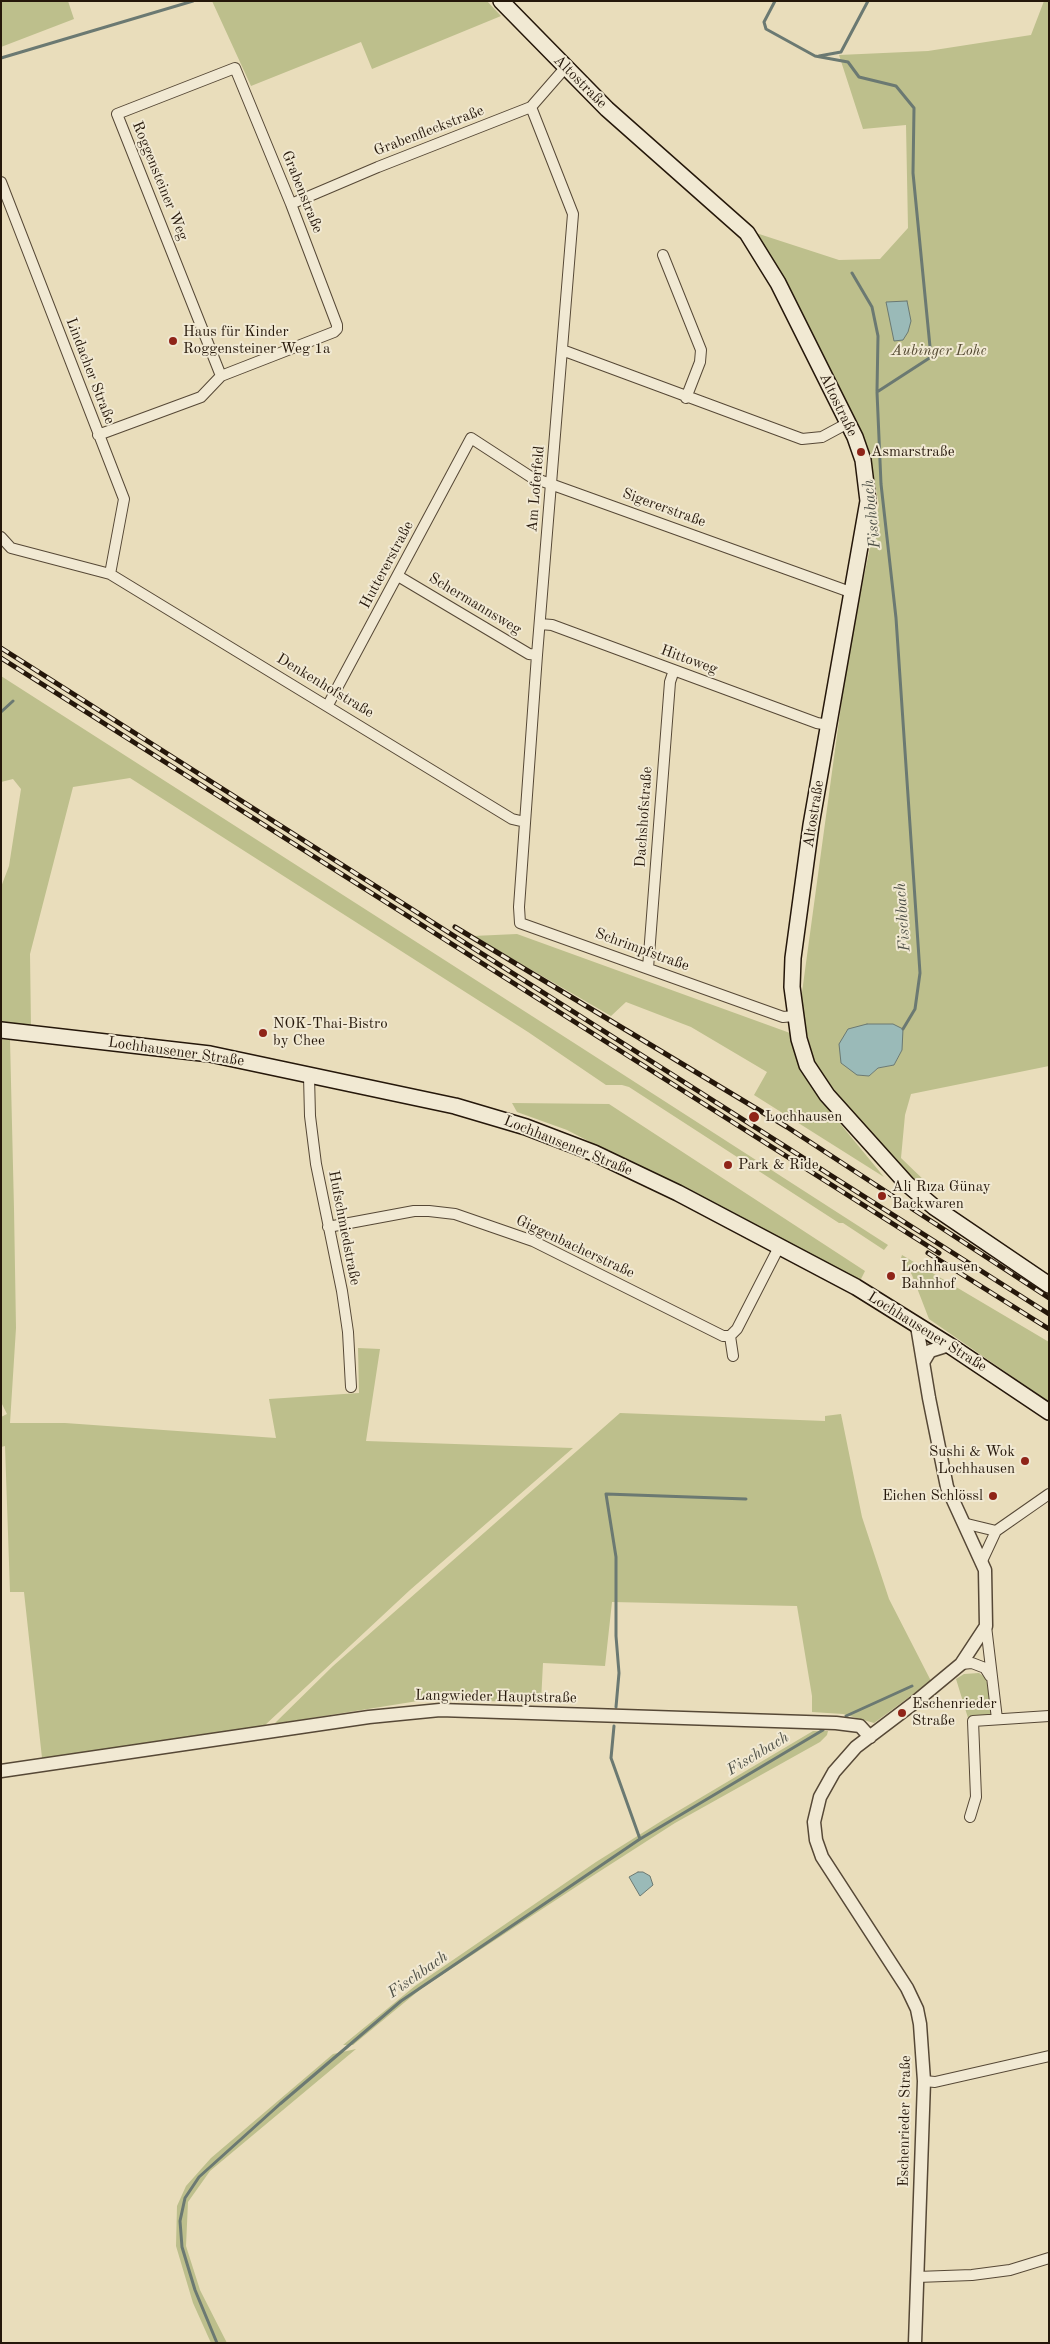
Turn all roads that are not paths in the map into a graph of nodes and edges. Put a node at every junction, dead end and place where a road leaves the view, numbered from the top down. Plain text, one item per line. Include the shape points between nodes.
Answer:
1 (501, 1) edge
2 (235, 68) joint
3 (565, 68) junction
4 (531, 107) junction
5 (1, 182) edge
6 (291, 204) junction
7 (663, 255) dead end
8 (562, 350) junction
9 (221, 376) junction
10 (686, 398) junction
11 (848, 423) junction
12 (98, 436) junction
13 (471, 438) joint
14 (552, 484) junction
15 (1, 537) edge
16 (110, 574) junction
17 (398, 576) junction
18 (853, 592) junction
19 (540, 624) junction
20 (537, 655) junction
21 (674, 670) junction
22 (328, 705) junction
23 (828, 725) junction
24 (525, 822) junction
25 (521, 880) joint
26 (648, 968) junction
27 (794, 1016) junction
28 (1, 1030) edge
29 (309, 1076) junction
30 (328, 1227) junction
31 (779, 1247) junction
32 (1049, 1285) edge
33 (917, 1326) junction
34 (730, 1336) junction
35 (950, 1346) junction
36 (733, 1356) dead end
37 (924, 1361) junction
38 (351, 1387) dead end
39 (1049, 1412) edge
40 (1049, 1494) edge
41 (963, 1523) junction
42 (996, 1531) junction
43 (982, 1561) junction
44 (986, 1626) junction
45 (961, 1664) junction
46 (991, 1677) junction
47 (1049, 1716) edge
48 (997, 1719) junction
49 (870, 1736) junction
50 (1, 1771) edge
51 (970, 1817) dead end
52 (1049, 2056) edge
53 (924, 2081) junction
54 (1049, 2258) edge
55 (917, 2277) junction
56 (915, 2343) edge

1 - 3 main road, Altostraße
2 - 6 street, Grabenstraße
2 - 9 street, Roggensteiner Weg via 117,114
3 - 4 street, Grabenfleckstraße
3 - 11 main road, Altostraße via 606,109 747,233 778,283
4 - 6 street, Grabenfleckstraße
4 - 8 street, Am Loferfeld via 573,210
5 - 12 street, Lindacher Straße
6 - 9 street, Grabenstraße via 337,329
7 - 10 street via 701,350 700,362
8 - 10 street
8 - 14 street, Am Loferfeld
9 - 12 street via 201,397
10 - 11 street via 802,439 822,437
11 - 18 main road, Altostraße via 863,460 868,501
12 - 16 street, Lindacher Straße via 124,499
13 - 14 street, Sigererstraße via 532,477
13 - 17 street, Huttererstraße
14 - 18 street, Sigererstraße
14 - 19 street, Am Loferfeld
15 - 16 street, Denkenhofstraße via 11,548
16 - 22 street, Denkenhofstraße
17 - 20 street, Schermannsweg via 528,654
17 - 22 street, Huttererstraße
18 - 23 main road, Altostraße
19 - 20 street, Am Loferfeld
19 - 21 street, Hittoweg via 552,625
20 - 24 street, Am Loferfeld
21 - 23 street, Hittoweg
21 - 26 street, Dachshofstraße via 670,682
22 - 24 street, Denkenhofstraße via 512,819
23 - 27 main road, Altostraße via 793,958
24 - 25 street, Am Loferfeld
25 - 26 street, Schrimpfstraße via 520,923
26 - 27 street, Schrimpfstraße via 782,1017
27 - 32 main road, Altostraße via 807,1065 827,1095 907,1184
28 - 29 main road, Lochhausener Straße via 210,1054
29 - 30 street, Hufschmiedstraße via 316,1164
29 - 31 main road, Lochhausener Straße via 455,1106 534,1130 594,1153 678,1193
30 - 34 street, Giggenbacherstraße via 414,1211 455,1214 533,1241 723,1336
30 - 38 street, Hufschmiedstraße via 348,1332
31 - 33 main road, Lochhausener Straße via 857,1288
31 - 34 street
33 - 35 main road, Lochhausener Straße
33 - 37 street
34 - 36 street
35 - 37 street via 934,1348
35 - 39 main road, Lochhausener Straße
37 - 41 street via 947,1487
40 - 42 street
41 - 42 street
41 - 43 street
42 - 43 street
43 - 44 street
44 - 45 street
44 - 46 street
45 - 46 street via 972,1663 984,1668
45 - 49 street, Eschenrieder Straße
46 - 48 street
47 - 48 street
48 - 51 street via 973,1721 976,1796
49 - 50 street, Langwieder Hauptstraße via 860,1726 836,1723 440,1710 369,1717
49 - 53 street, Eschenrieder Straße via 834,1772 820,1797 814,1822 816,1840 822,1857 907,1988 917,2009
52 - 53 street via 935,2082
53 - 55 street, Eschenrieder Straße
54 - 55 street via 1010,2270
55 - 56 street, Eschenrieder Straße

